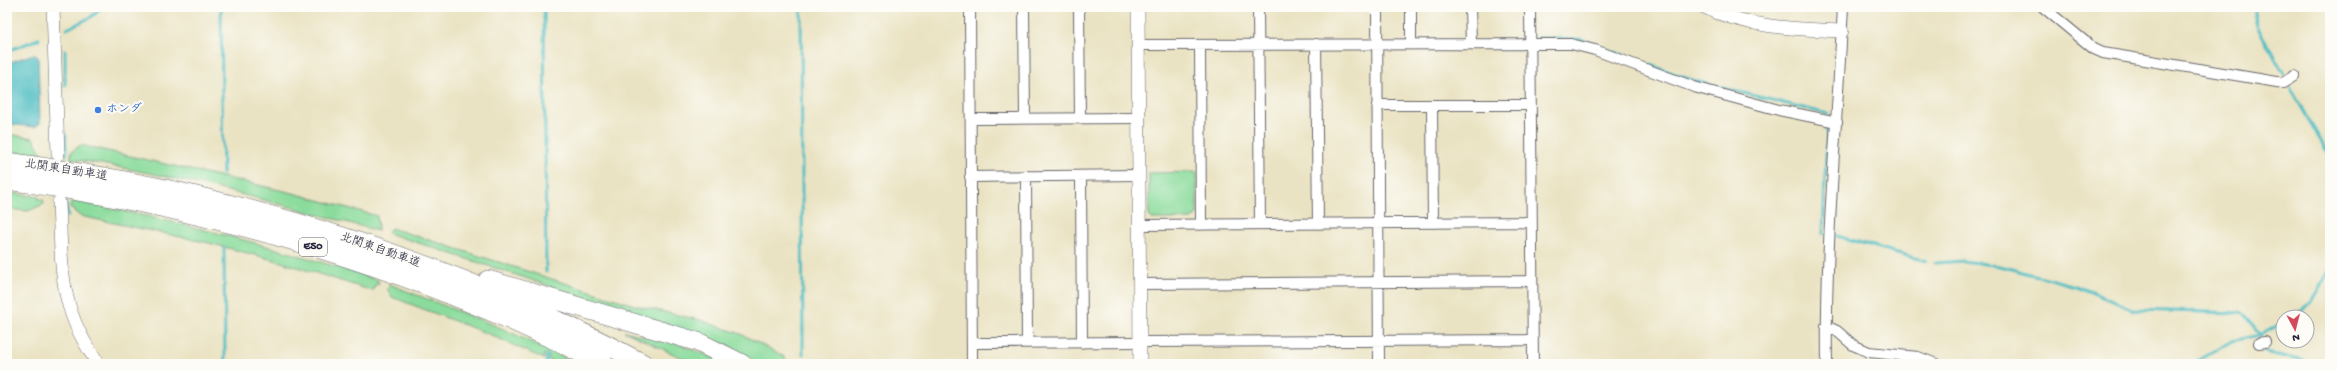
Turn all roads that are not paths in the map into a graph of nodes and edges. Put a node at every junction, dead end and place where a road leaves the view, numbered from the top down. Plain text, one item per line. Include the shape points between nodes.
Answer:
1 (53, 7) edge
2 (970, 7) edge
3 (1024, 7) edge
4 (1079, 7) edge
5 (1138, 7) edge
6 (1258, 7) edge
7 (1376, 7) edge
8 (1411, 7) edge
9 (1470, 7) edge
10 (1530, 7) edge
11 (1704, 7) edge
12 (1843, 7) edge
13 (2043, 7) edge
14 (1842, 31) junction
15 (1471, 43) junction
16 (1530, 43) junction
17 (1316, 44) junction
18 (1377, 44) junction
19 (1411, 44) junction
20 (1138, 45) junction
21 (1200, 45) junction
22 (1259, 45) junction
23 (2294, 76) dead end
24 (1377, 105) junction
25 (1432, 105) junction
26 (1530, 106) junction
27 (1025, 118) junction
28 (1080, 118) junction
29 (1139, 118) junction
30 (971, 119) junction
31 (1836, 122) junction
32 (58, 154) dead end
33 (7, 162) edge
34 (1139, 175) junction
35 (1026, 176) junction
36 (1081, 176) junction
37 (970, 177) junction
38 (7, 180) edge
39 (59, 202) dead end
40 (1531, 222) junction
41 (1378, 223) junction
42 (1432, 223) junction
43 (1260, 224) junction
44 (1318, 224) junction
45 (1140, 225) junction
46 (1201, 225) junction
47 (350, 240) junction
48 (1532, 281) junction
49 (1378, 282) junction
50 (1140, 284) junction
51 (1826, 326) junction
52 (1533, 340) junction
53 (1141, 342) junction
54 (1378, 342) junction
55 (972, 343) junction
56 (1027, 343) junction
57 (1082, 343) junction
58 (100, 364) edge
59 (604, 364) edge
60 (644, 364) edge
61 (742, 364) edge
62 (972, 364) edge
63 (1140, 364) edge
64 (1379, 364) edge
65 (1533, 364) edge
66 (1827, 364) edge
67 (1936, 364) edge

1 - 32 street
2 - 30 street
3 - 27 street
4 - 28 street
5 - 20 street
6 - 22 street
7 - 18 street
8 - 19 street
9 - 15 street
10 - 16 street
11 - 14 street via 1735,19 1765,26
12 - 14 street
13 - 23 street via 2094,49 2103,53 2283,83
14 - 31 street
15 - 16 street
15 - 19 street
16 - 26 street
16 - 31 street via 1582,45 1694,87
17 - 18 street
17 - 22 street
17 - 44 street
18 - 19 street
18 - 24 street
20 - 21 street
20 - 29 street
21 - 22 street
21 - 46 street
22 - 43 street
24 - 25 street
24 - 41 street
25 - 26 street
25 - 42 street
26 - 40 street
27 - 28 street
27 - 30 street
28 - 29 street
29 - 34 street
30 - 37 street
31 - 51 street
33 - 47 highway, 北関東自動車道 / E50 via 87,174 196,196 274,216
34 - 36 street
34 - 45 street
35 - 36 street
35 - 37 street
35 - 56 street
36 - 57 street
37 - 55 street
38 - 59 highway, 北関東自動車道 / E50 via 134,200 195,214 347,257 467,301
39 - 58 street via 63,279 68,307 77,329
40 - 42 street
40 - 48 street
41 - 42 street
41 - 44 street
41 - 49 street
43 - 44 street
43 - 46 street
45 - 46 street
45 - 50 street
47 - 60 highway, 北関東自動車道 / E50 via 414,262 508,300
47 - 61 highway via 698,342
48 - 49 street
48 - 52 street
49 - 50 street
49 - 54 street
50 - 53 street
51 - 66 street
51 - 67 street via 1837,331 1853,345 1870,352 1918,357
52 - 54 street
52 - 65 street
53 - 54 street
53 - 57 street
53 - 63 street
54 - 64 street
55 - 56 street
55 - 62 street
56 - 57 street

